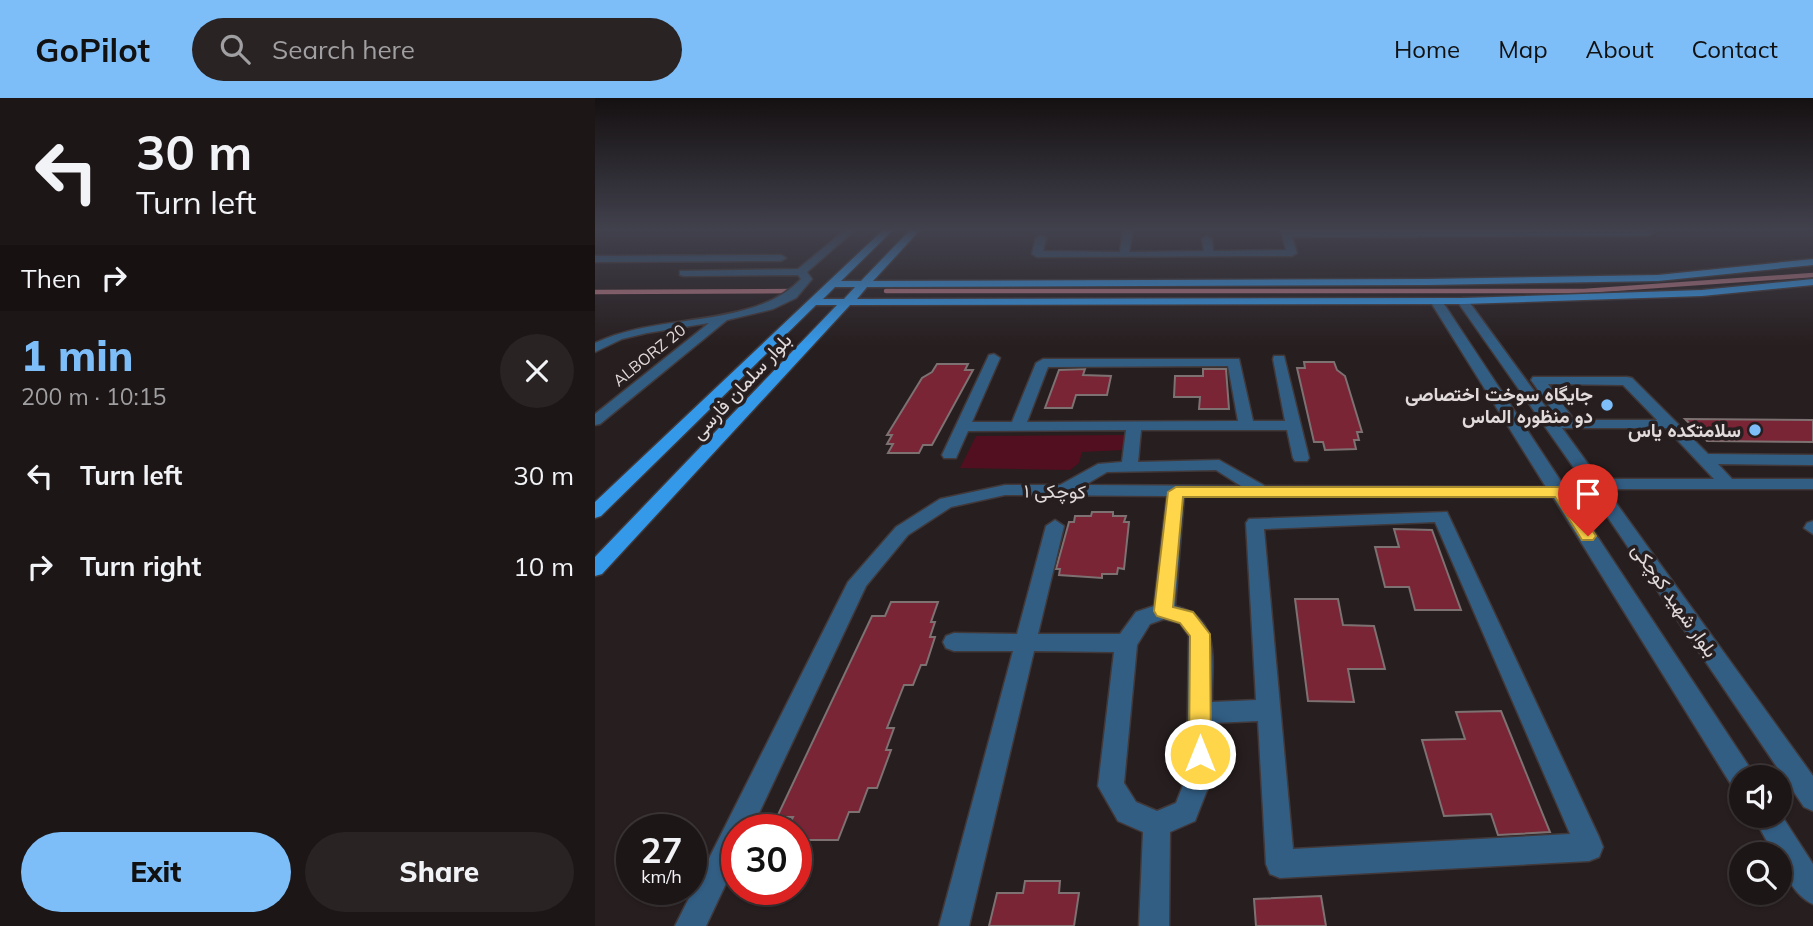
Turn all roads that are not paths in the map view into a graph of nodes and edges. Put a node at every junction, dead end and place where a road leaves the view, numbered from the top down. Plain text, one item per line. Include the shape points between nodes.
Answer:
1 (690, 269) edge
2 (805, 269) edge
3 (847, 269) edge
4 (877, 269) edge
5 (1742, 269) edge
6 (801, 272) junction
7 (1813, 282) edge
8 (831, 284) junction
9 (863, 284) junction
10 (846, 301) junction
11 (1436, 301) junction
12 (1462, 301) junction
13 (814, 302) junction
14 (725, 316) junction
15 (1476, 320) junction
16 (1448, 321) junction
17 (774, 341) junction
18 (811, 341) junction
19 (600, 344) edge
20 (994, 358) dead end
21 (1279, 359) dead end
22 (595, 421) edge
23 (1560, 424) junction
24 (1670, 424) junction
25 (1246, 425) junction
26 (1294, 425) junction
27 (1018, 426) junction
28 (1134, 426) junction
29 (963, 427) junction
30 (950, 455) dead end
31 (1301, 458) dead end
32 (1704, 459) junction
33 (1813, 460) edge
34 (1129, 466) junction
35 (1594, 484) junction
36 (1728, 484) junction
37 (1813, 484) edge
38 (1062, 491) junction
39 (1176, 492) junction
40 (1263, 492) junction
41 (1560, 492) junction
42 (595, 512) edge
43 (1055, 526) dead end
44 (595, 569) edge
45 (1164, 611) junction
46 (954, 642) dead end
47 (1027, 643) junction
48 (1126, 643) junction
49 (1268, 710) junction
50 (1200, 713) junction
51 (1733, 765) edge
52 (1813, 798) edge
53 (745, 814) edge
54 (1157, 824) junction
55 (1774, 828) edge
56 (721, 863) edge
57 (1813, 890) edge
58 (690, 926) edge
59 (954, 926) edge
60 (1154, 926) edge

1 - 6 street via 684,273
2 - 6 street
3 - 8 main road, بلوار سلمان فارسی
4 - 9 main road, بلوار سلمان فارسی
5 - 9 main road via 1630,279
6 - 14 street via 807,279 786,301
7 - 12 main road via 1664,295
8 - 9 main road
8 - 13 main road, بلوار سلمان فارسی
9 - 10 main road, بلوار سلمان فارسی
10 - 11 main road
10 - 13 main road
10 - 18 main road, بلوار سلمان فارسی
11 - 12 main road
11 - 16 street, بلوار شهید کوچکی
12 - 15 street, بلوار شهید کوچکی
13 - 17 main road, بلوار سلمان فارسی
14 - 19 street via 642,330
14 - 22 street, ALBORZ 20
15 - 16 street via 1459,317
15 - 23 street, بلوار شهید کوچکی
16 - 41 street, بلوار شهید کوچکی
17 - 18 main road
17 - 42 main road, بلوار سلمان فارسی
18 - 44 main road, بلوار سلمان فارسی
20 - 29 street
21 - 26 street
23 - 24 street
23 - 24 street via 1538,380 1627,381
23 - 35 street, بلوار شهید کوچکی
24 - 32 street
25 - 26 street
25 - 27 street via 1234,362 1221,362 1043,363
25 - 28 street
26 - 31 street
27 - 28 street
27 - 29 street
28 - 34 street
29 - 30 street
32 - 33 street
32 - 36 street
34 - 38 street via 1104,467
34 - 40 street via 1219,465
35 - 36 street
35 - 52 street, بلوار شهید کوچکی
36 - 37 street
38 - 39 street, کوچکی ۱
38 - 53 street, کوچکی ۱ via 1005,490 946,503 902,531 858,582
39 - 40 street, کوچکی ۱
39 - 45 street
40 - 41 street, کوچکی ۱
41 - 51 street, بلوار شهید کوچکی
43 - 47 street
45 - 48 street via 1143,618
45 - 50 street via 1187,617 1200,634
46 - 47 street
47 - 48 street
47 - 59 street
48 - 54 street via 1111,786 1127,812
49 - 49 street via 1280,864 1589,847 1441,516 1255,523
49 - 50 street
50 - 54 street via 1200,775 1186,812
54 - 60 street
55 - 57 street
56 - 58 street, کوچکی ۱

